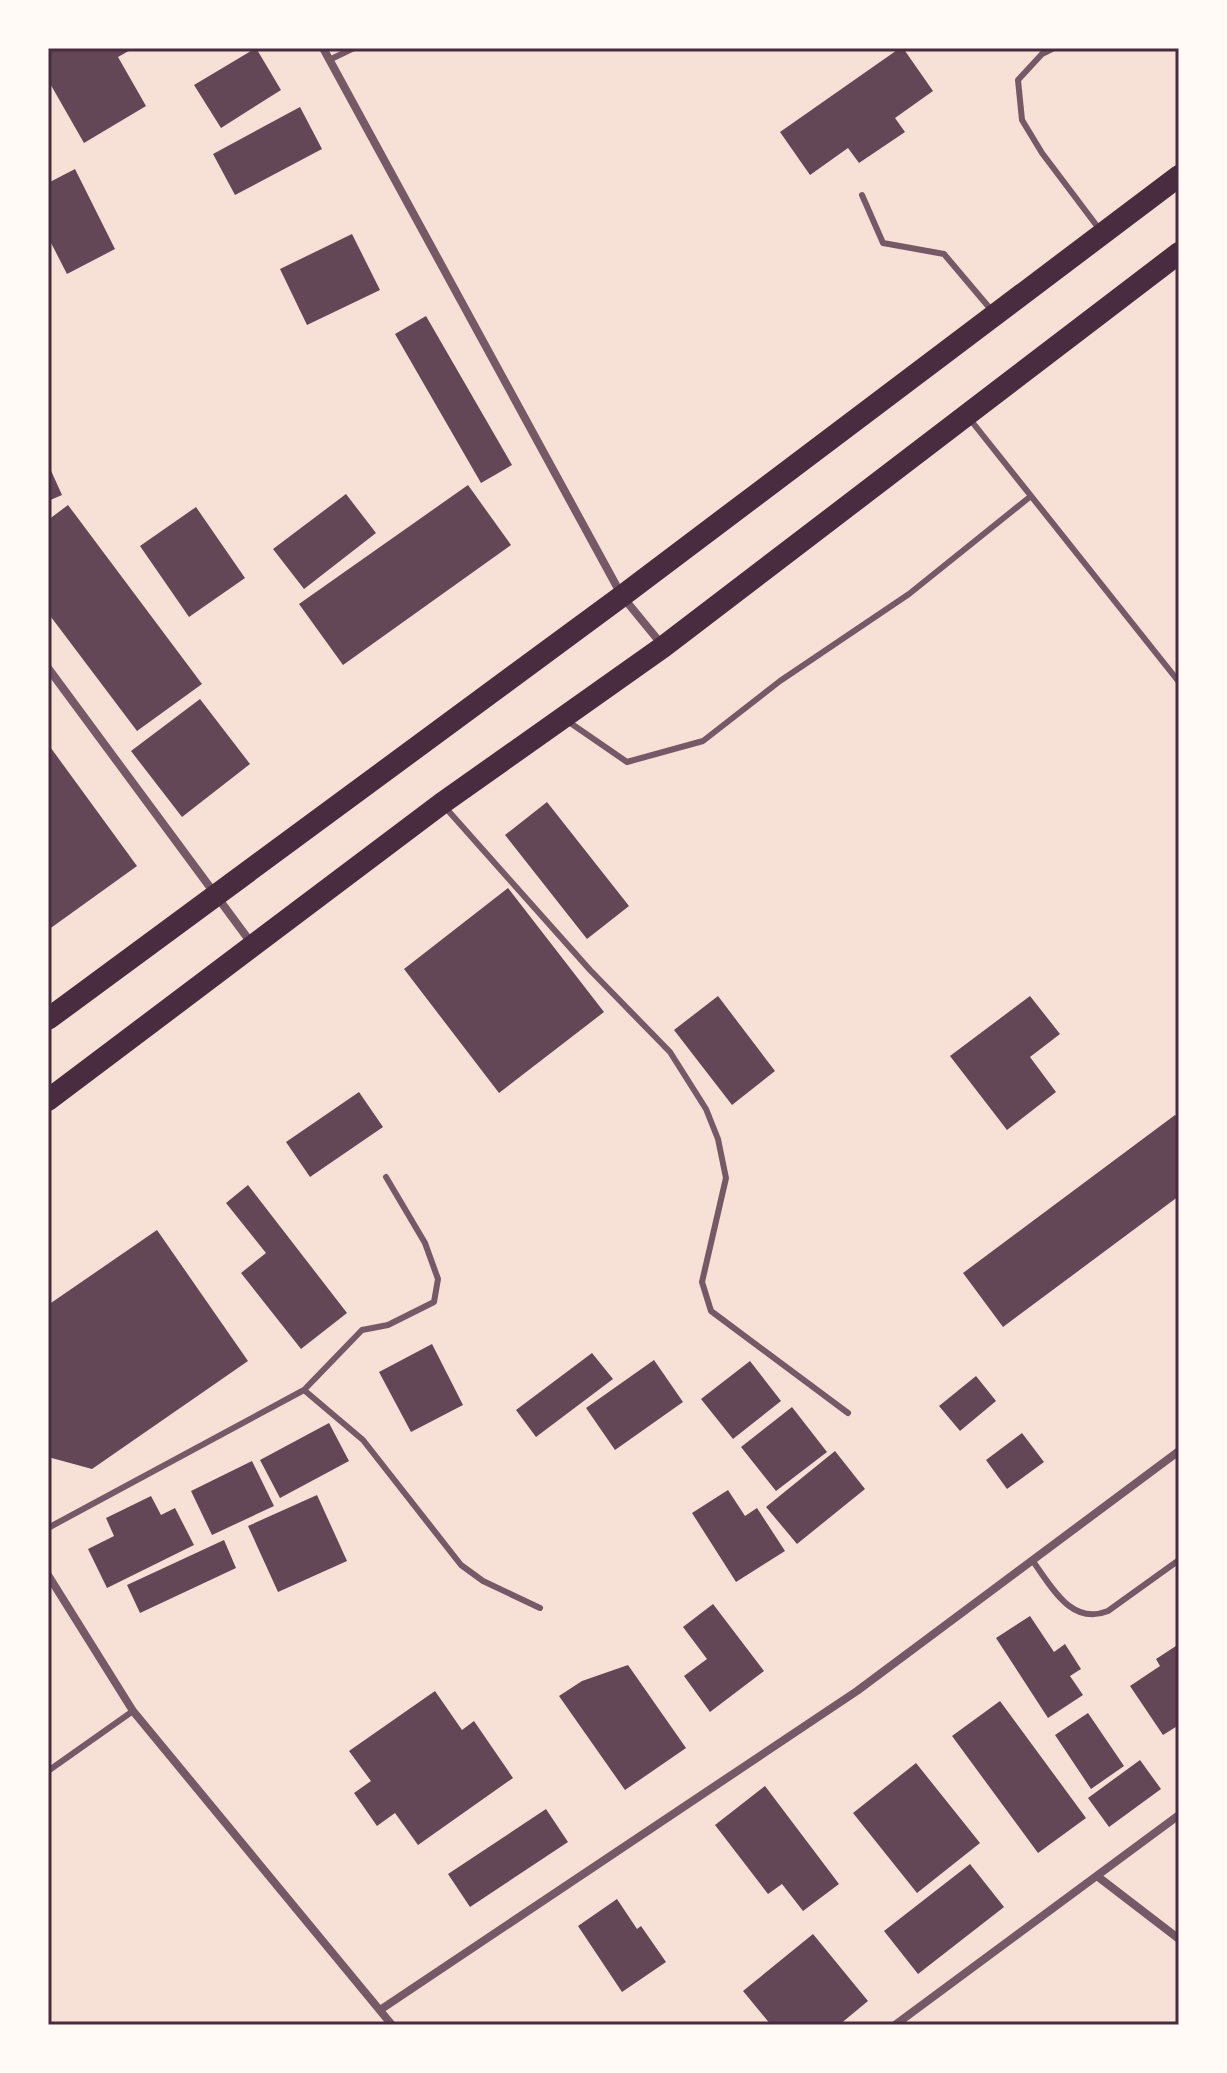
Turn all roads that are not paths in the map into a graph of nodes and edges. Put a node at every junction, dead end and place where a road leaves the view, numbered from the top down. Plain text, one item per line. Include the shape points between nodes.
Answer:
1 (323, 48) edge
2 (354, 48) edge
3 (1054, 48) edge
4 (329, 60) junction
5 (1179, 176) edge
6 (862, 195) dead end
7 (1102, 233) junction
8 (1179, 253) edge
9 (995, 315) junction
10 (966, 415) junction
11 (1031, 496) junction
12 (622, 596) junction
13 (663, 647) junction
14 (48, 668) edge
15 (1179, 682) edge
16 (563, 718) junction
17 (441, 804) junction
18 (215, 895) junction
19 (253, 945) junction
20 (48, 1019) edge
21 (48, 1100) edge
22 (386, 1177) dead end
23 (304, 1390) junction
24 (848, 1413) dead end
25 (1179, 1451) edge
26 (48, 1528) edge
27 (1032, 1560) junction
28 (1179, 1560) edge
29 (48, 1575) edge
30 (540, 1608) dead end
31 (133, 1711) junction
32 (48, 1771) edge
33 (1179, 1815) edge
34 (1097, 1876) junction
35 (1179, 1939) edge
36 (380, 2010) junction
37 (392, 2025) edge
38 (895, 2025) edge

1 - 4 street
2 - 4 lane
3 - 7 lane via 1018,80 1022,120
4 - 12 street
5 - 7 highway
6 - 9 lane via 883,243 944,254
7 - 9 highway
8 - 10 highway
9 - 12 highway
10 - 11 lane
10 - 13 highway
11 - 15 lane
11 - 16 lane via 909,594 780,681 703,741 627,762
12 - 13 street
12 - 18 highway
13 - 16 highway
14 - 18 street
16 - 17 highway
17 - 19 highway
17 - 24 lane via 670,1052 706,1109 726,1178 702,1282 711,1311
18 - 19 street
18 - 20 highway
19 - 21 highway
22 - 23 lane via 425,1243 438,1279 434,1302 388,1325 362,1330
23 - 26 lane
23 - 30 lane via 363,1440 461,1565
25 - 27 street
27 - 28 lane via 1069,1607 1095,1616
27 - 36 street via 857,1691
29 - 31 street
31 - 32 lane
31 - 36 street
33 - 34 street
34 - 35 street
34 - 38 street
36 - 37 street

